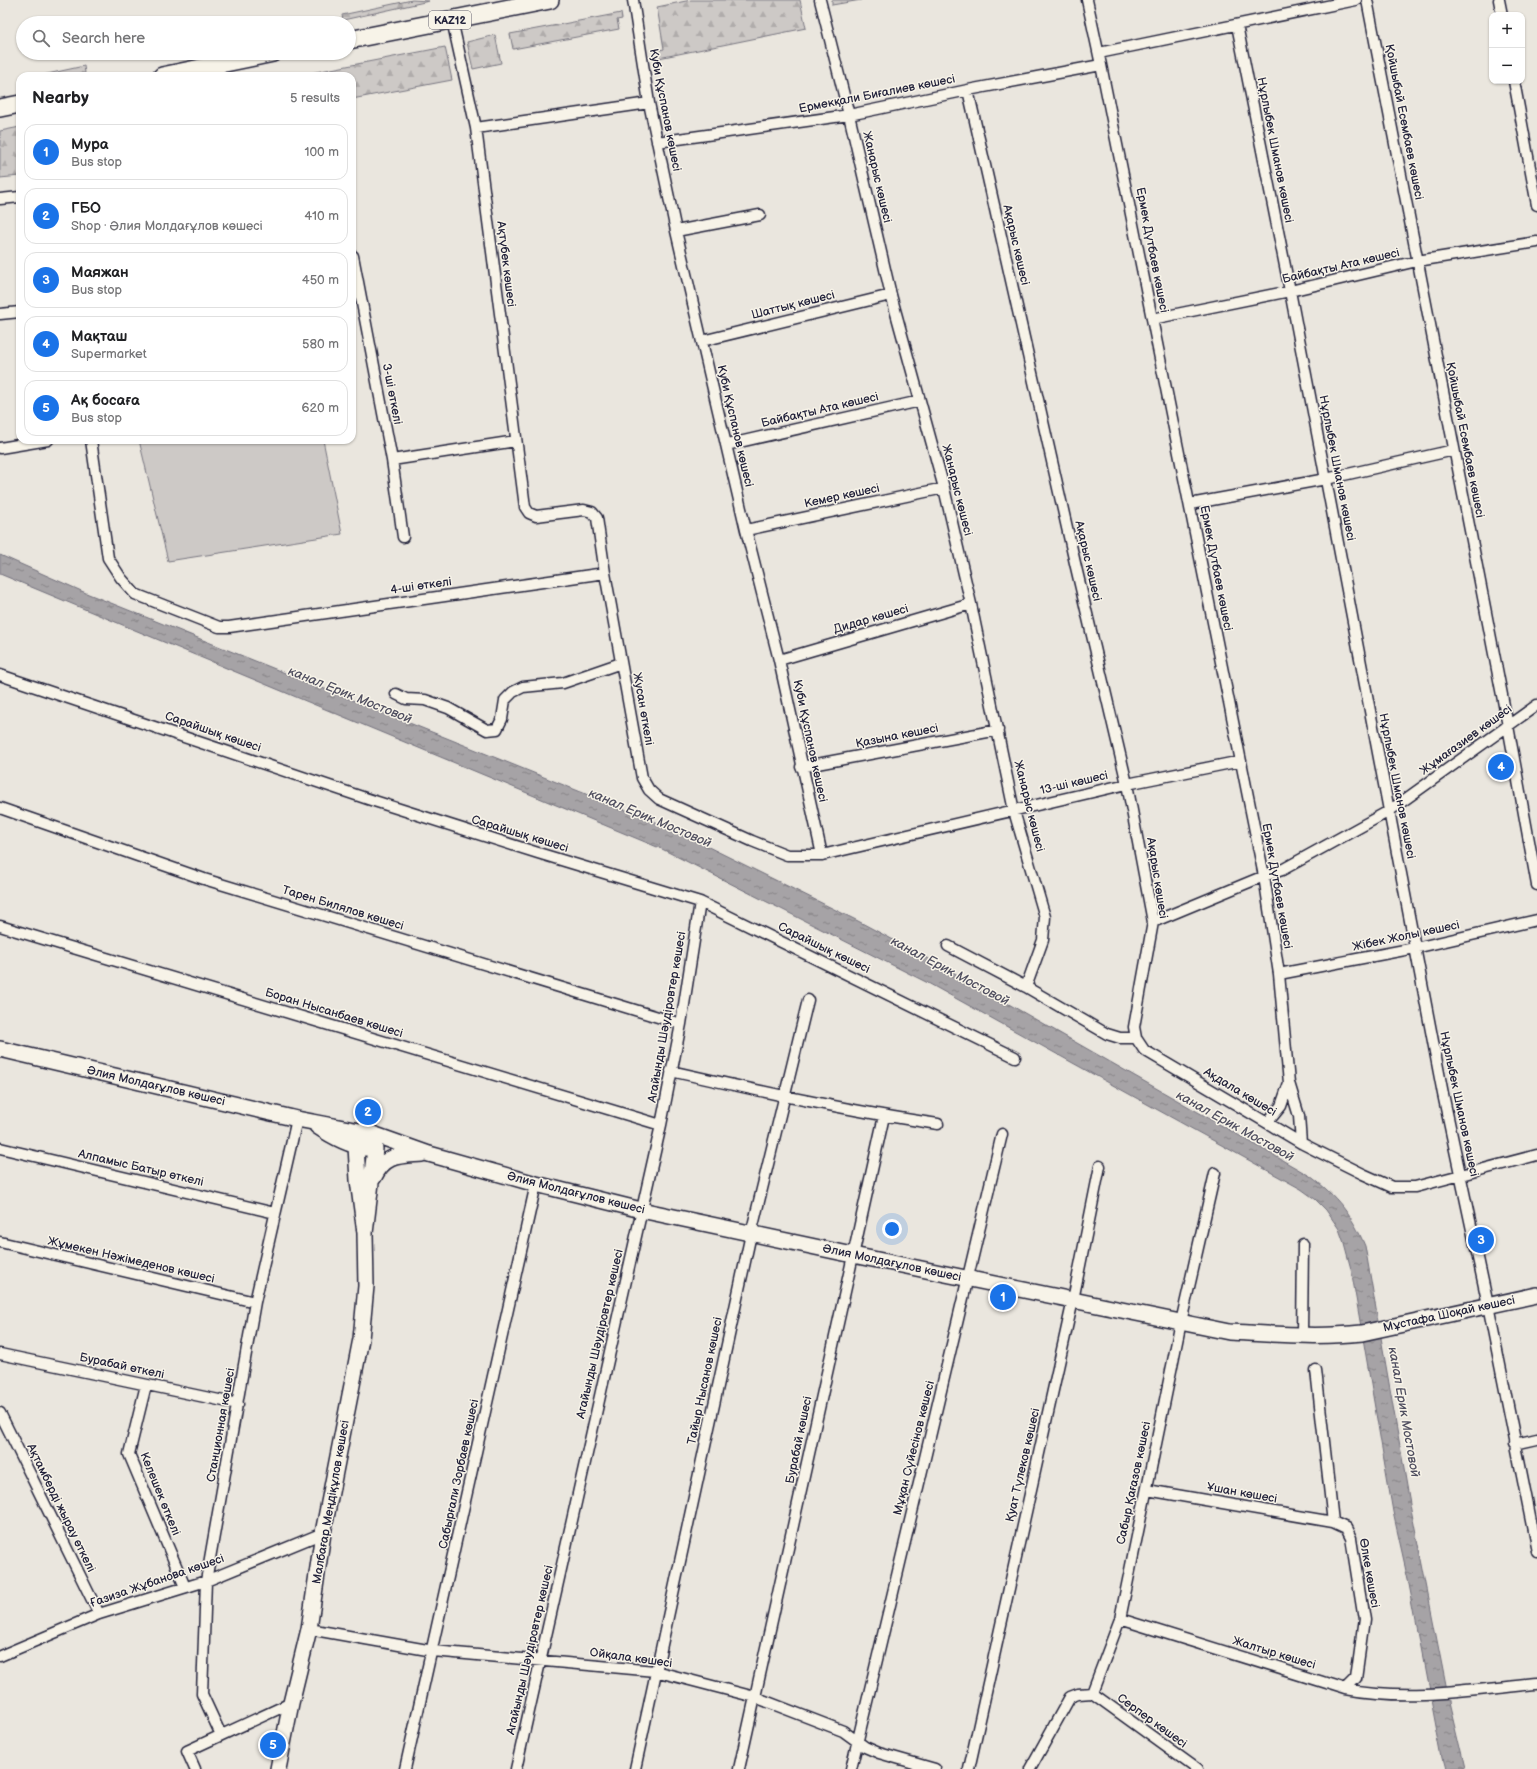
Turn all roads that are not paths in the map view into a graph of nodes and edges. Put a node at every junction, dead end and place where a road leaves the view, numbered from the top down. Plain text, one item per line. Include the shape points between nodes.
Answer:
1 (550, 0) edge
2 (633, 0) edge
3 (820, 0) edge
4 (1087, 0) edge
5 (1356, 0) edge
6 (1367, 0) edge
7 (1499, 0) edge
8 (1501, 12) edge
9 (452, 20) junction
10 (1237, 25) junction
11 (356, 39) edge
12 (1098, 53) junction
13 (239, 60) edge
14 (1101, 65) junction
15 (181, 72) edge
16 (1515, 84) edge
17 (968, 90) junction
18 (649, 103) junction
19 (16, 105) edge
20 (0, 108) edge
21 (849, 115) junction
22 (476, 128) junction
23 (657, 142) junction
24 (16, 197) edge
25 (0, 198) edge
26 (1537, 205) edge
27 (760, 215) dead end
28 (676, 231) junction
29 (1537, 242) edge
30 (1417, 261) junction
31 (356, 272) edge
32 (1290, 291) junction
33 (891, 295) junction
34 (16, 312) edge
35 (0, 314) edge
36 (1152, 319) junction
37 (702, 341) junction
38 (920, 401) junction
39 (516, 441) junction
40 (24, 444) edge
41 (92, 444) edge
42 (726, 445) junction
43 (0, 448) edge
44 (1454, 450) junction
45 (392, 460) junction
46 (1326, 479) junction
47 (944, 488) junction
48 (1190, 504) junction
49 (529, 512) joint
50 (746, 530) junction
51 (403, 538) dead end
52 (605, 573) junction
53 (971, 604) junction
54 (779, 660) junction
55 (621, 663) junction
56 (0, 675) edge
57 (396, 694) dead end
58 (1537, 705) edge
59 (1508, 726) junction
60 (998, 730) junction
61 (1240, 761) junction
62 (801, 767) junction
63 (1127, 784) junction
64 (0, 808) edge
65 (1014, 811) junction
66 (1389, 811) junction
67 (822, 855) junction
68 (1264, 876) junction
69 (1537, 886) edge
70 (700, 902) junction
71 (1537, 920) edge
72 (1153, 922) junction
73 (0, 926) edge
74 (948, 946) dead end
75 (1415, 948) junction
76 (1279, 974) junction
77 (1026, 987) junction
78 (808, 1000) dead end
79 (680, 1024) junction
80 (1136, 1038) junction
81 (0, 1049) edge
82 (1015, 1057) dead end
83 (671, 1071) junction
84 (1289, 1083) junction
85 (784, 1097) junction
86 (884, 1116) junction
87 (304, 1121) junction
88 (1267, 1123) junction
89 (938, 1124) dead end
90 (661, 1125) junction
91 (370, 1133) junction
92 (1002, 1134) dead end
93 (334, 1138) junction
94 (1301, 1143) junction
95 (356, 1146) junction
96 (0, 1148) edge
97 (375, 1149) junction
98 (429, 1154) junction
99 (1537, 1155) edge
100 (1100, 1166) dead end
101 (1215, 1173) dead end
102 (1460, 1174) junction
103 (364, 1181) junction
104 (536, 1184) junction
105 (641, 1210) junction
106 (275, 1213) junction
107 (751, 1234) junction
108 (0, 1242) edge
109 (1303, 1244) dead end
110 (853, 1255) junction
111 (968, 1279) junction
112 (1537, 1295) edge
113 (1073, 1300) junction
114 (255, 1302) junction
115 (1488, 1305) junction
116 (1180, 1322) junction
117 (1362, 1333) joint
118 (1302, 1335) junction
119 (0, 1354) edge
120 (1316, 1370) dead end
121 (146, 1385) junction
122 (238, 1404) junction
123 (0, 1413) edge
124 (1537, 1439) edge
125 (1515, 1444) junction
126 (1147, 1490) junction
127 (1333, 1522) junction
128 (323, 1533) junction
129 (1537, 1551) edge
130 (206, 1581) junction
131 (185, 1587) junction
132 (98, 1614) junction
133 (1120, 1619) junction
134 (309, 1629) junction
135 (433, 1651) junction
136 (0, 1655) edge
137 (541, 1660) junction
138 (655, 1671) junction
139 (1537, 1684) edge
140 (1345, 1689) junction
141 (1092, 1693) junction
142 (755, 1697) junction
143 (291, 1703) junction
144 (221, 1735) junction
145 (857, 1741) junction
146 (195, 1769) edge
147 (278, 1769) edge
148 (405, 1769) edge
149 (516, 1769) edge
150 (635, 1769) edge
151 (739, 1769) edge
152 (851, 1769) edge
153 (935, 1769) edge
154 (969, 1769) edge
155 (1030, 1769) edge
156 (1197, 1769) edge

1 - 9 main road, KAZ12
2 - 18 street, Куби Құспанов көшесi
3 - 21 street, Жанарыс көшесі
4 - 12 street, Ермек Дүтбаев көшесi
5 - 10 street
6 - 30 street, Қойшыбай Есембаев көшесі
7 - 8 street
9 - 11 main road, KAZ12
9 - 22 street, Ақтүбек көшесi
10 - 12 street
10 - 32 street, Нұрлыбек Шманов көшесі
12 - 14 street, Ермек Дүтбаев көшесi
13 - 15 main road
14 - 17 street, Ермекқали Биғалиев көшесі
14 - 36 street, Ермек Дүтбаев көшесi
16 - 26 street
17 - 21 street, Ермекқали Биғалиев көшесі
17 - 63 street, Ақарыс көшесi
18 - 22 street
18 - 23 street, Куби Құспанов көшесi
19 - 20 main road
21 - 23 street, Ермекқали Биғалиев көшесі
21 - 33 street, Жанарыс көшесі
22 - 39 street, Ақтүбек көшесi
23 - 28 street, Куби Құспанов көшесi
24 - 25 street
27 - 28 street
28 - 37 street, Куби Құспанов көшесi
29 - 30 street, Байбақты Ата көшесі
30 - 32 street, Байбақты Ата көшесі
30 - 44 street, Қойшыбай Есембаев көшесі
31 - 45 street, 3-шi өткелi
32 - 36 street, Байбақты Ата көшесі
32 - 46 street, Нұрлыбек Шманов көшесі
33 - 37 street, Шаттық көшесі
33 - 38 street, Жанарыс көшесі
34 - 35 street
36 - 48 street, Ермек Дүтбаев көшесi
37 - 42 street, Куби Құспанов көшесi
38 - 42 street, Байбақты Ата көшесі
38 - 47 street, Жанарыс көшесі
39 - 45 street
39 - 49 street, Ақтүбек көшесi via 525,507
40 - 43 street
41 - 52 street, 4-шi өткелi via 108,558 121,578 135,594 218,627
42 - 50 street, Куби Құспанов көшесi
44 - 46 street
44 - 59 street, Қойшыбай Есембаев көшесі
45 - 51 street, 3-шi өткелi
46 - 48 street
46 - 66 street, Нұрлыбек Шманов көшесі
47 - 50 street, Кемер көшесі
47 - 53 street, Жанарыс көшесі
48 - 61 street, Ермек Дүтбаев көшесi
49 - 52 street, Жусан өткелі via 536,516 584,510 592,512 597,518
50 - 54 street, Куби Құспанов көшесi
52 - 55 street, Жусан өткелі
53 - 54 street, Дидар көшесі
53 - 60 street, Жанарыс көшесі
54 - 62 street, Куби Құспанов көшесi
55 - 57 street via 563,683 522,687 505,700 502,719 497,729 487,730 448,708 425,700 406,699
55 - 67 street, Жусан өткелі via 642,778 649,790 659,799 787,855
56 - 70 street, Сарайшық көшесі via 368,799
58 - 59 street, Жұмағазиев көшесі
59 - 66 street, Жұмағазиев көшесі
59 - 69 street, Қойшыбай Есембаев көшесі
60 - 62 street, Қазына көшесі
60 - 65 street, Жанарыс көшесі
61 - 63 street, 13-ші көшесi
61 - 68 street, Ермек Дүтбаев көшесi
62 - 67 street, Куби Құспанов көшесi
63 - 65 street, 13-ші көшесi
63 - 72 street, Ақарыс көшесi
64 - 79 street, Тарен Билялов көшесі via 204,879
65 - 67 street, 13-ші көшесi
65 - 77 street, Жанарыс көшесі via 1045,918 1043,940
66 - 68 street, Жұмағазиев көшесі via 1282,870
66 - 75 street, Нұрлыбек Шманов көшесі
68 - 72 street, Жұмағазиев көшесі
68 - 76 street, Ермек Дүтбаев көшесi
70 - 79 street, Агайынды Шәудіровтер көшесi
70 - 82 street, Сарайшық көшесі
71 - 75 street, Жібек Жолы көшесі
72 - 80 street, Ақарыс көшесi via 1134,1027
73 - 90 street, Боран Нысанбаев көшесі
74 - 77 street
75 - 76 street, Жібек Жолы көшесі
75 - 102 street, Нұрлыбек Шманов көшесі
76 - 84 street, Ермек Дүтбаев көшесi
77 - 80 street via 1107,1034 1120,1038
78 - 85 street, Тайыр Нысанов көшесi
79 - 83 street, Агайынды Шәудіровтер көшесi
80 - 88 street, Ақдала көшесі via 1144,1050
81 - 87 main road, Әлия Молдағұлов көшесі
83 - 85 street
83 - 90 street, Агайынды Шәудіровтер көшесi
84 - 88 street via 1281,1106
84 - 94 street, Ермек Дүтбаев көшесi via 1299,1116
85 - 86 street
85 - 107 street, Тайыр Нысанов көшесi
86 - 89 street
86 - 110 street, Бурабай көшесi
87 - 91 main road, Әлия Молдағұлов көшесі
87 - 93 main road, Әлия Молдағұлов көшесі
87 - 106 street, Станционная көшесі
88 - 94 street, Ақдала көшесі
90 - 105 street, Агайынды Шәудіровтер көшесi
91 - 95 main road via 360,1137
91 - 97 main road, Малбағар Меңдіқұлов көшесі
91 - 98 main road, Әлия Молдағұлов көшесі
92 - 111 street, Мұқан Сүйесінов көшесі
93 - 95 main road, Әлия Молдағұлов көшесі
93 - 103 main road
94 - 102 street, Ақдала көшесі via 1392,1187 1415,1187
95 - 97 main road, Әлия Молдағұлов көшесі
95 - 103 main road, Малбағар Меңдіқұлов көшесі
96 - 106 street, Алпамыс Батыр өткелі
97 - 98 main road, Әлия Молдағұлов көшесі
97 - 103 main road, Малбағар Меңдіқұлов көшесі
98 - 103 main road via 396,1156 384,1161
98 - 104 main road, Әлия Молдағұлов көшесі
99 - 102 street, Ақдала көшесі
100 - 113 street, Қуат Түлеков көшесі
101 - 116 street, Сабыр Қағазов көшесі
102 - 115 street, Нұрлыбек Шманов көшесі
103 - 128 main road, Малбағар Меңдіқұлов көшесі via 366,1286 361,1339
104 - 105 main road, Әлия Молдағұлов көшесі
104 - 135 street, Сабырғали Зорбаев көшесі
105 - 107 main road, Әлия Молдағұлов көшесі
105 - 137 street, Агайынды Шәудіровтер көшесi
106 - 114 street, Станционная көшесі
107 - 110 main road, Әлия Молдағұлов көшесі
107 - 138 street, Тайыр Нысанов көшесi
108 - 114 street, Жұмекен Нәжімеденов көшесі
109 - 118 street
110 - 111 main road, Әлия Молдағұлов көшесі
110 - 142 street, Бурабай көшесi
111 - 113 main road, Әлия Молдағұлов көшесі
111 - 145 street, Мұқан Сүйесінов көшесі
112 - 115 main road, Мұстафа Шоқай көшесi
113 - 116 main road, Әлия Молдағұлов көшесі
113 - 154 street, Қуат Түлеков көшесі
114 - 122 street, Станционная көшесі
115 - 117 main road, Мұстафа Шоқай көшесi
115 - 125 street, Нұрлыбек Шманов көшесі
116 - 118 main road, Әлия Молдағұлов көшесі via 1229,1332
116 - 126 street, Сабыр Қағазов көшесі
117 - 118 main road, Әлия Молдағұлов көшесі
119 - 121 street, Бурабай өткелі
120 - 127 street
121 - 122 street, Бурабай өткелі
121 - 131 street, Келешек өткелі via 128,1454
122 - 130 street, Станционная көшесі
123 - 132 street, Ақтамберді жырау өткелі
124 - 125 street
125 - 129 street, Нұрлыбек Шманов көшесі
126 - 127 street, Ұшан көшесі
126 - 133 street, Сабыр Қағазов көшесі
127 - 140 street, Өлке көшесі via 1346,1528 1351,1538 1364,1620 1356,1678
128 - 130 street, Ғазиза Жұбанова көшесі
128 - 134 main road, Малбағар Меңдіқұлов көшесі
130 - 131 street, Ғазиза Жұбанова көшесі
130 - 144 street, Станционная көшесі via 202,1694
131 - 132 street, Ғазиза Жұбанова көшесі
132 - 136 street, Ғазиза Жұбанова көшесі
133 - 140 street, Жалтыр көшесі
133 - 141 street, Сабыр Қағазов көшесі
134 - 135 street, Ойқала көшесі
134 - 143 main road, Малбағар Меңдіқұлов көшесі
135 - 137 street, Ойқала көшесі
135 - 148 street, Сабырғали Зорбаев көшесі
137 - 138 street, Ойқала көшесі
137 - 149 street, Агайынды Шәудіровтер көшесi
138 - 142 street, Ойқала көшесі
138 - 150 street, Тайыр Нысанов көшесi
139 - 140 street, Жалтыр көшесі via 1423,1695 1367,1693
141 - 155 street via 1070,1697
141 - 156 street, Серпер көшесі
142 - 145 street, Ойқала көшесі via 843,1731
142 - 151 street, Бурабай көшесi
143 - 144 street
143 - 147 main road, Малбағар Меңдіқұлов көшесі
144 - 146 street via 187,1751
145 - 152 street, Мұқан Сүйесінов көшесі
145 - 153 street, Ойқала көшесі via 879,1753

